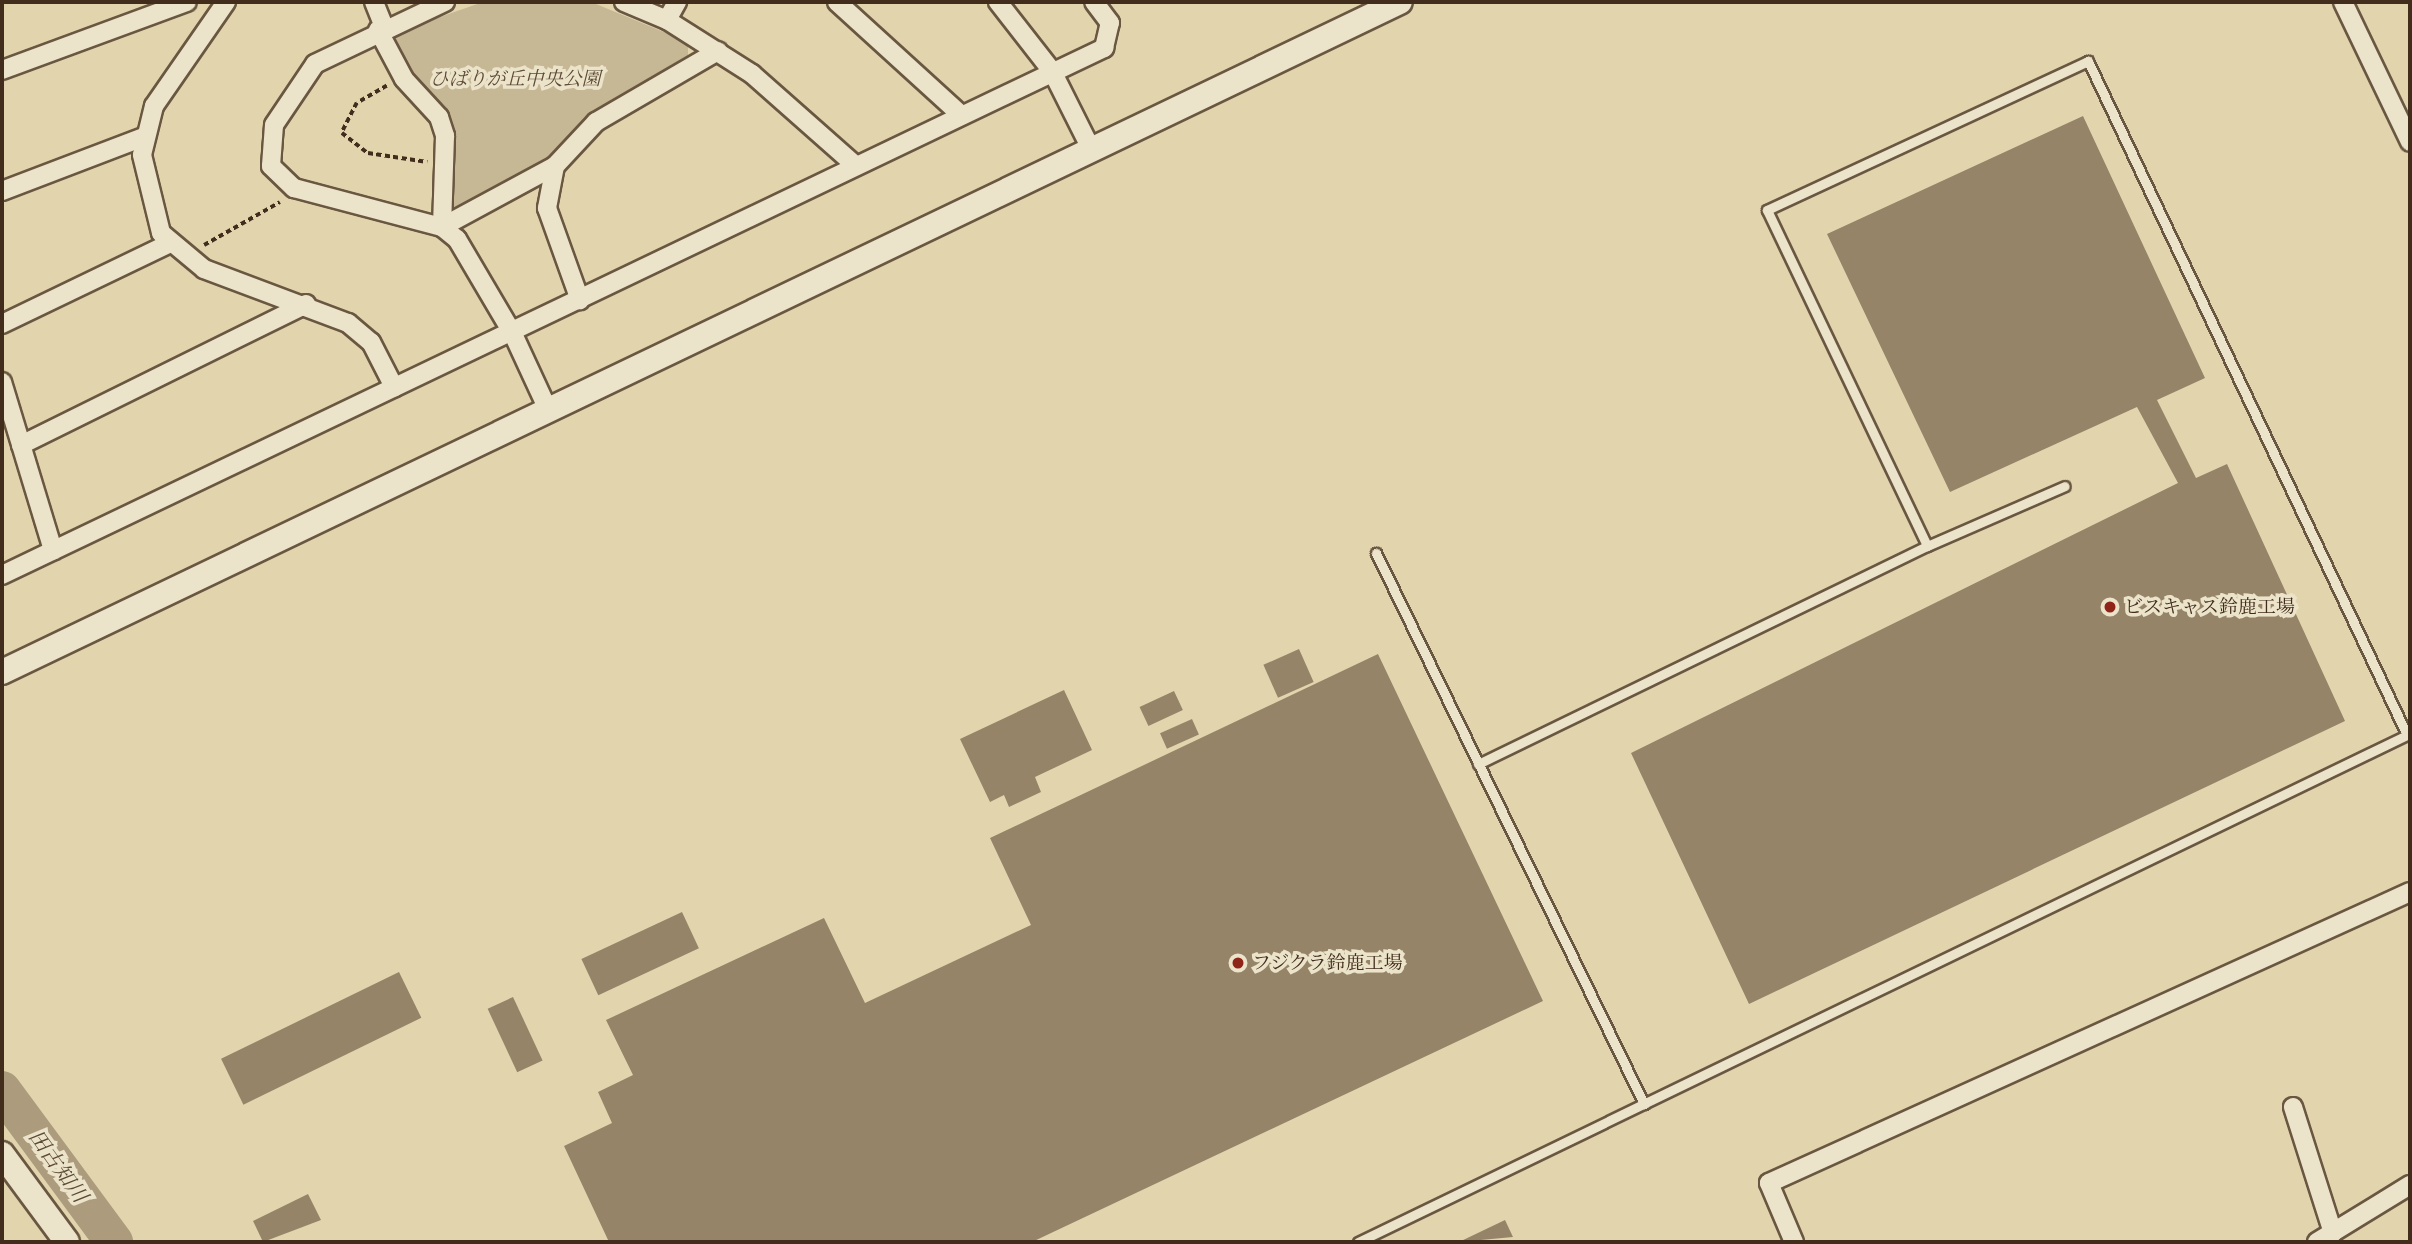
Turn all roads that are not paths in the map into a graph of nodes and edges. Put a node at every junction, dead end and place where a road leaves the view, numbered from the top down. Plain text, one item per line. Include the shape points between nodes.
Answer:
1 (187, 2) edge
2 (226, 2) edge
3 (374, 2) edge
4 (445, 2) edge
5 (624, 2) edge
6 (677, 2) edge
7 (837, 2) edge
8 (998, 2) edge
9 (1094, 2) edge
10 (1400, 2) edge
11 (2343, 2) edge
12 (667, 20) junction
13 (381, 29) junction
14 (718, 51) junction
15 (2, 70) edge
16 (1052, 71) junction
17 (960, 114) junction
18 (146, 136) junction
19 (2410, 142) edge
20 (1092, 151) junction
21 (555, 166) junction
22 (856, 166) junction
23 (2, 191) edge
24 (442, 227) junction
25 (170, 243) junction
26 (580, 300) junction
27 (306, 304) junction
28 (2, 324) edge
29 (513, 334) junction
30 (2, 382) edge
31 (394, 387) junction
32 (548, 412) junction
33 (22, 445) junction
34 (2065, 486) dead end
35 (1927, 546) junction
36 (53, 550) junction
37 (1376, 553) dead end
38 (2, 575) edge
39 (2, 672) edge
40 (1478, 764) junction
41 (2410, 892) edge
42 (1644, 1104) junction
43 (2293, 1107) dead end
44 (2, 1154) edge
45 (2410, 1185) edge
46 (2334, 1237) edge
47 (67, 1242) edge
48 (1358, 1242) edge
49 (1794, 1242) edge

1 - 15 street
2 - 18 street via 172,72
3 - 13 street
4 - 13 street
5 - 12 street
6 - 12 street
7 - 17 street
8 - 16 street
9 - 16 street via 1110,23 1111,38 1104,48
10 - 20 street
11 - 19 street
12 - 14 street
13 - 24 street via 404,79 439,117 447,164
13 - 24 street via 315,64 286,100 269,154 277,175 293,188
14 - 21 street via 596,122
14 - 22 street
16 - 17 street
16 - 20 street
17 - 22 street
18 - 23 street
18 - 25 street via 144,182
20 - 32 street
21 - 24 street
21 - 26 street via 547,208
22 - 26 street
24 - 29 street via 475,263
25 - 27 street via 184,256 243,289
25 - 28 street
26 - 29 street
27 - 31 street via 371,342
27 - 33 street
29 - 31 street
29 - 32 street
30 - 33 street
31 - 36 street
32 - 39 street
33 - 36 street
34 - 35 lane
35 - 40 lane
35 - 42 lane via 1767,210 2088,61 2407,735
36 - 38 street
37 - 40 lane
40 - 42 lane
41 - 49 street via 1769,1183
42 - 48 lane
43 - 46 street
44 - 47 street
45 - 46 street

